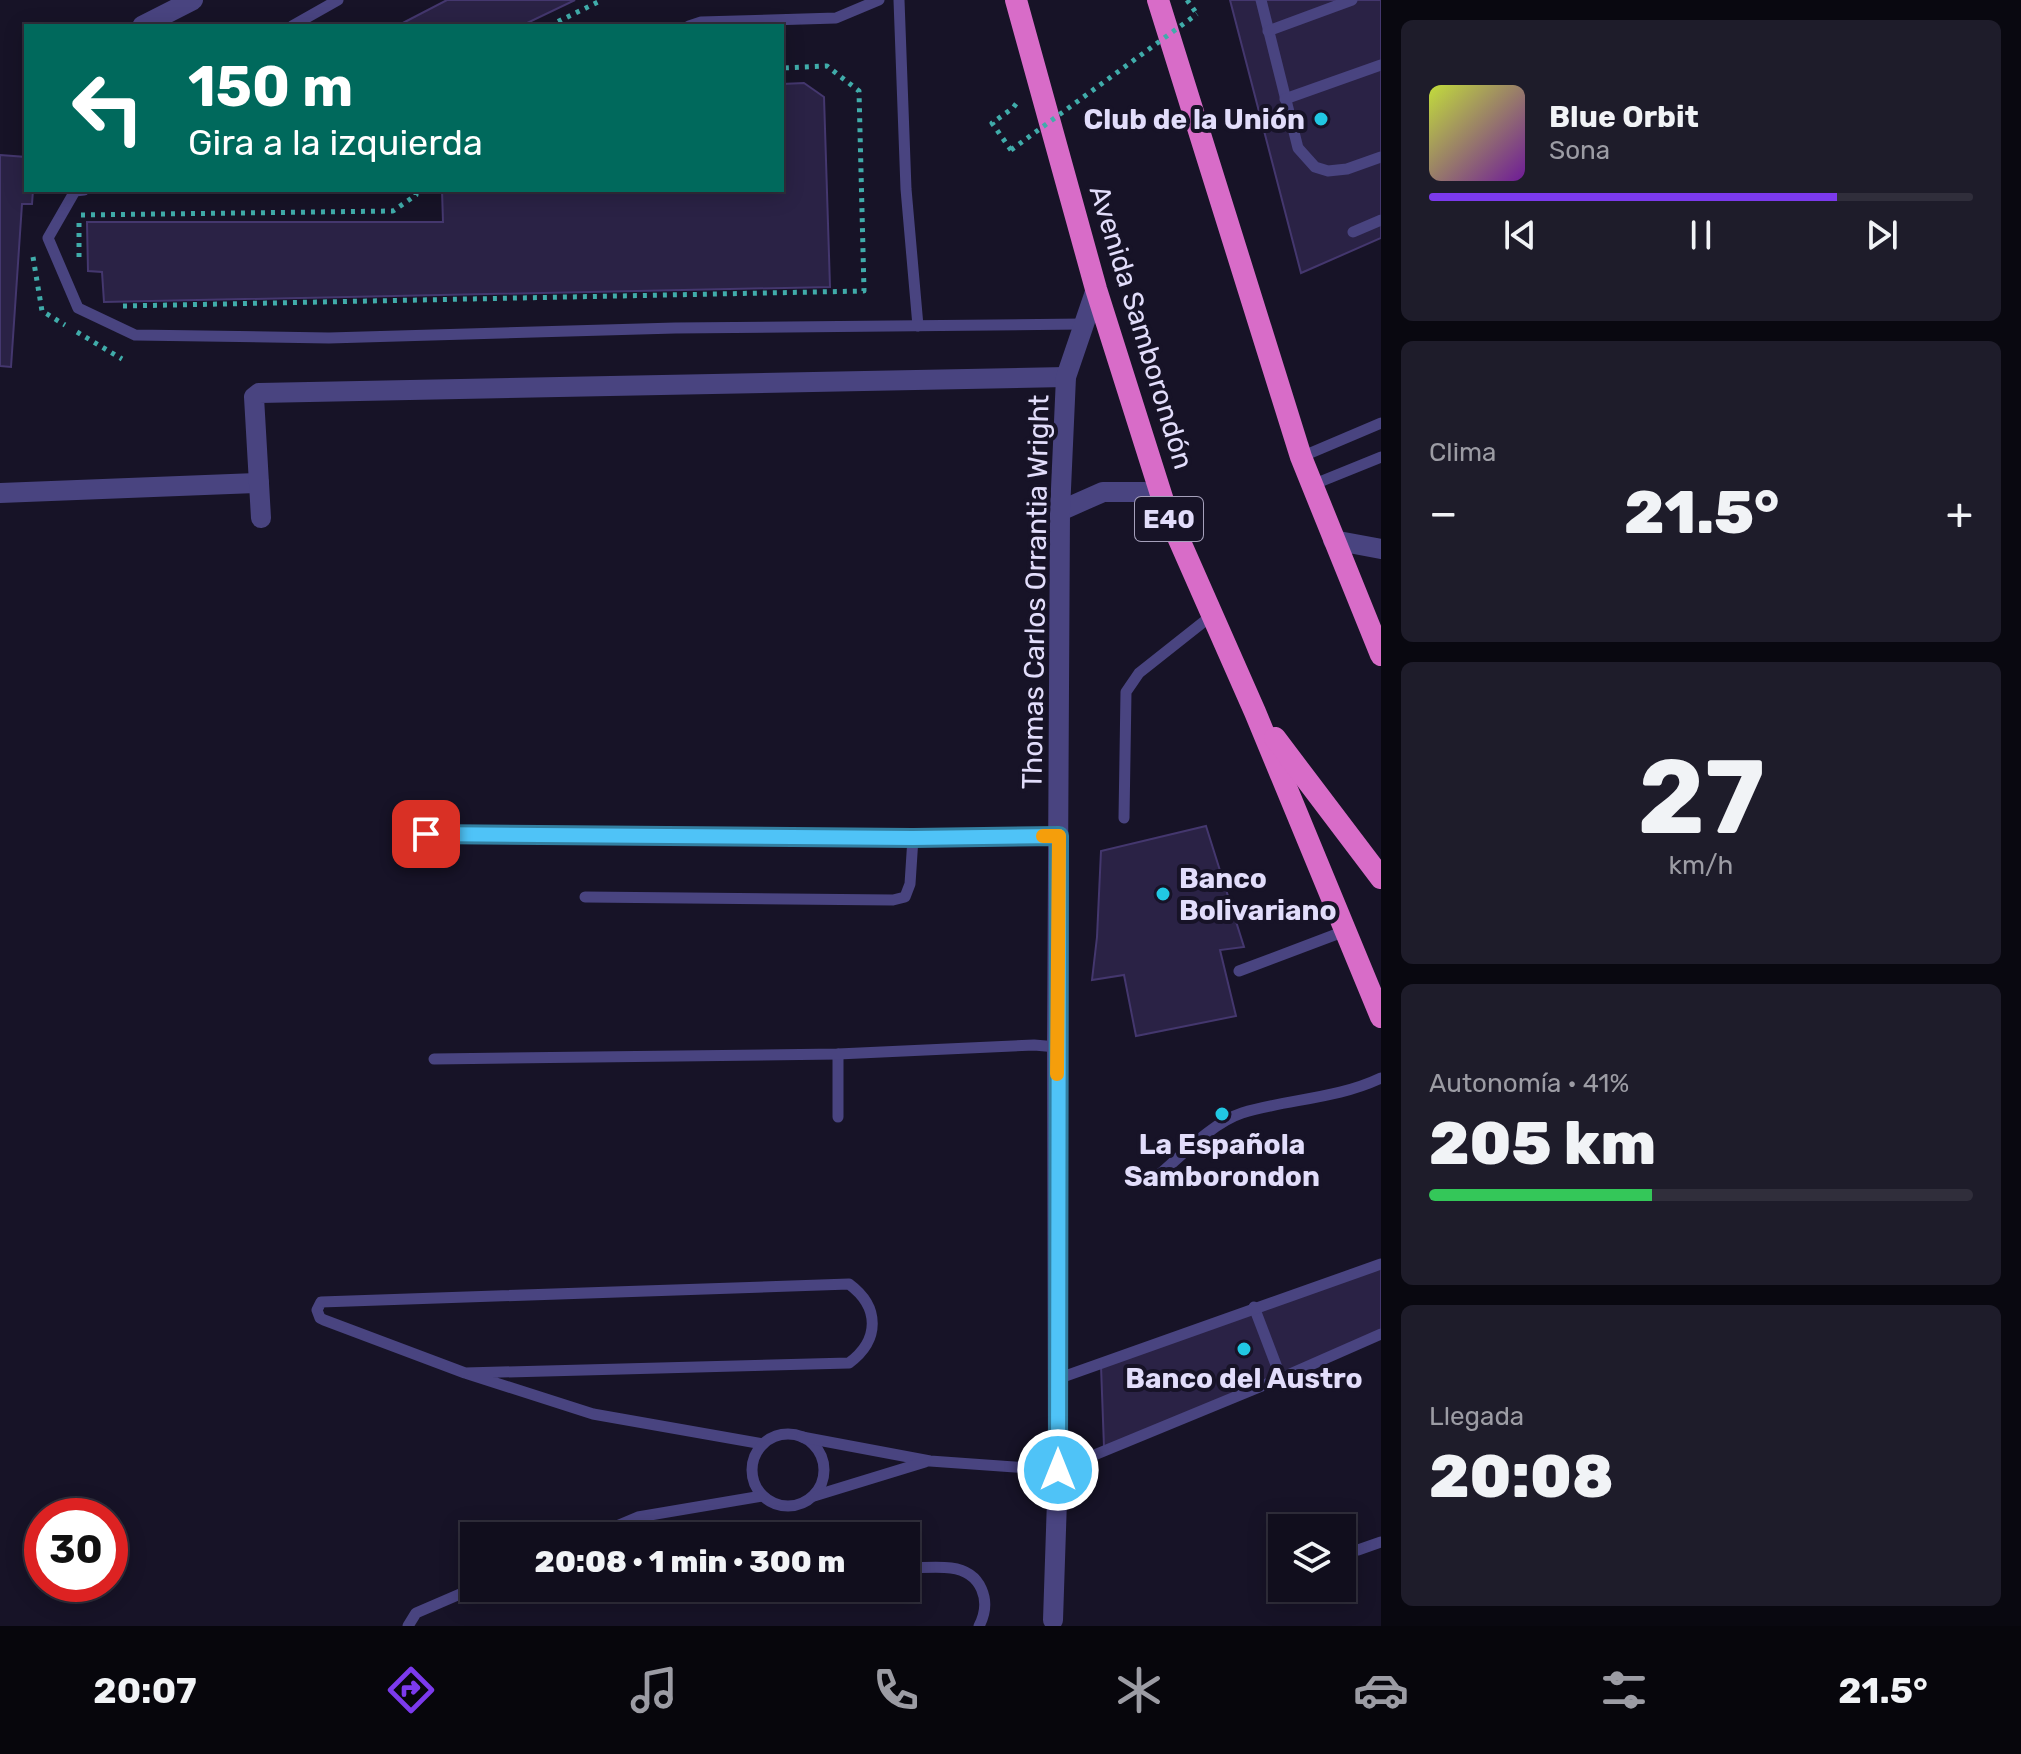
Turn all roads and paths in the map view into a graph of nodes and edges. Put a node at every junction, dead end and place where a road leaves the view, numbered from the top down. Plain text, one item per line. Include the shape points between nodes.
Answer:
1 (193, 0) edge
2 (338, 0) edge
3 (602, 0) edge
4 (879, 0) edge
5 (899, 0) edge
6 (1016, 0) edge
7 (1158, 0) edge
8 (1187, 0) edge
9 (1261, 0) edge
10 (1352, 0) edge
11 (146, 24) edge
12 (296, 24) edge
13 (553, 24) edge
14 (695, 24) edge
15 (1268, 31) junction
16 (1381, 65) edge
17 (784, 68) edge
18 (1285, 99) junction
19 (1013, 108) dead end
20 (1381, 157) edge
21 (74, 192) edge
22 (416, 192) edge
23 (1381, 220) edge
24 (1353, 232) dead end
25 (79, 270) dead end
26 (1096, 289) junction
27 (113, 306) dead end
28 (1083, 324) junction
29 (918, 326) junction
30 (1066, 377) junction
31 (1381, 423) edge
32 (1301, 457) junction
33 (1381, 457) edge
34 (259, 483) junction
35 (1312, 485) junction
36 (0, 493) edge
37 (1166, 510) junction
38 (1060, 511) junction
39 (261, 518) dead end
40 (1333, 540) junction
41 (1381, 549) edge
42 (1211, 616) junction
43 (1381, 655) edge
44 (1255, 712) junction
45 (1124, 818) dead end
46 (426, 834) dead end
47 (1059, 836) junction
48 (913, 838) junction
49 (1381, 878) edge
50 (585, 897) dead end
51 (1345, 931) junction
52 (1239, 971) dead end
53 (1381, 1017) edge
54 (1057, 1047) junction
55 (838, 1054) junction
56 (434, 1059) dead end
57 (1381, 1078) edge
58 (838, 1117) dead end
59 (1161, 1173) dead end
60 (1381, 1264) edge
61 (1254, 1307) junction
62 (1381, 1334) edge
63 (465, 1373) junction
64 (1281, 1378) junction
65 (1057, 1379) junction
66 (802, 1437) junction
67 (763, 1444) junction
68 (930, 1461) junction
69 (1058, 1470) junction
70 (762, 1496) junction
71 (814, 1496) junction
72 (626, 1522) edge
73 (1381, 1542) edge
74 (1358, 1550) dead end
75 (920, 1568) edge
76 (460, 1594) edge
77 (1053, 1620) dead end
78 (408, 1626) edge
79 (979, 1626) edge

1 - 11 street
2 - 12 lane
3 - 13 path
4 - 14 lane via 836,18
5 - 29 lane via 906,189
6 - 26 highway, Avenida Samborondón / E40
7 - 32 highway
8 - 19 path, bridge via 1197,14 1011,150 992,123
9 - 15 lane
10 - 15 lane
15 - 18 lane
16 - 18 lane
17 - 27 path via 827,66 859,91 864,291
18 - 20 lane via 1298,148 1315,167 1347,169
21 - 29 lane via 48,238 78,308 135,335 329,338
22 - 25 path via 393,211 79,215
23 - 24 lane
26 - 28 street, Thomas Carlos Orrantia Wright
26 - 37 highway, Avenida Samborondón / E40
28 - 29 lane
28 - 30 street, Thomas Carlos Orrantia Wright
30 - 34 street via 259,393 254,397
30 - 38 street, Thomas Carlos Orrantia Wright
31 - 32 lane
32 - 35 highway
33 - 35 lane
34 - 36 street
34 - 39 street
35 - 40 highway
37 - 38 street via 1144,492 1103,492
37 - 42 highway, Avenida Samborondón / E40
38 - 47 street, Thomas Carlos Orrantia Wright
40 - 41 street
40 - 43 highway
42 - 44 highway, Avenida Samborondón / E40
42 - 45 lane via 1139,673 1126,692
44 - 49 highway
44 - 51 highway, Avenida Samborondón / E40
46 - 48 lane
47 - 48 lane
47 - 54 street, Thomas Carlos Orrantia Wright
48 - 50 lane via 910,884 905,897 893,900
51 - 52 lane
51 - 53 highway, Avenida Samborondón / E40
54 - 55 lane
54 - 65 street, Thomas Carlos Orrantia Wright
55 - 56 lane
55 - 58 lane
57 - 59 lane via 1358,1089 1239,1114
60 - 61 lane
61 - 64 lane
61 - 65 lane
62 - 64 lane
63 - 63 lane via 324,1320 318,1305 849,1284 860,1292 872,1317 868,1343 849,1363
63 - 67 lane via 593,1414
64 - 69 lane
65 - 69 street, Thomas Carlos Orrantia Wright
66 - 67 lane via 775,1436
66 - 68 lane
66 - 71 lane via 814,1445 825,1470
67 - 70 lane via 752,1470
68 - 69 lane
68 - 71 lane
69 - 77 street, Thomas Carlos Orrantia Wright
70 - 71 lane via 788,1507
70 - 72 lane
73 - 74 lane
75 - 79 lane via 951,1568 975,1578 986,1601
76 - 78 lane via 416,1613

